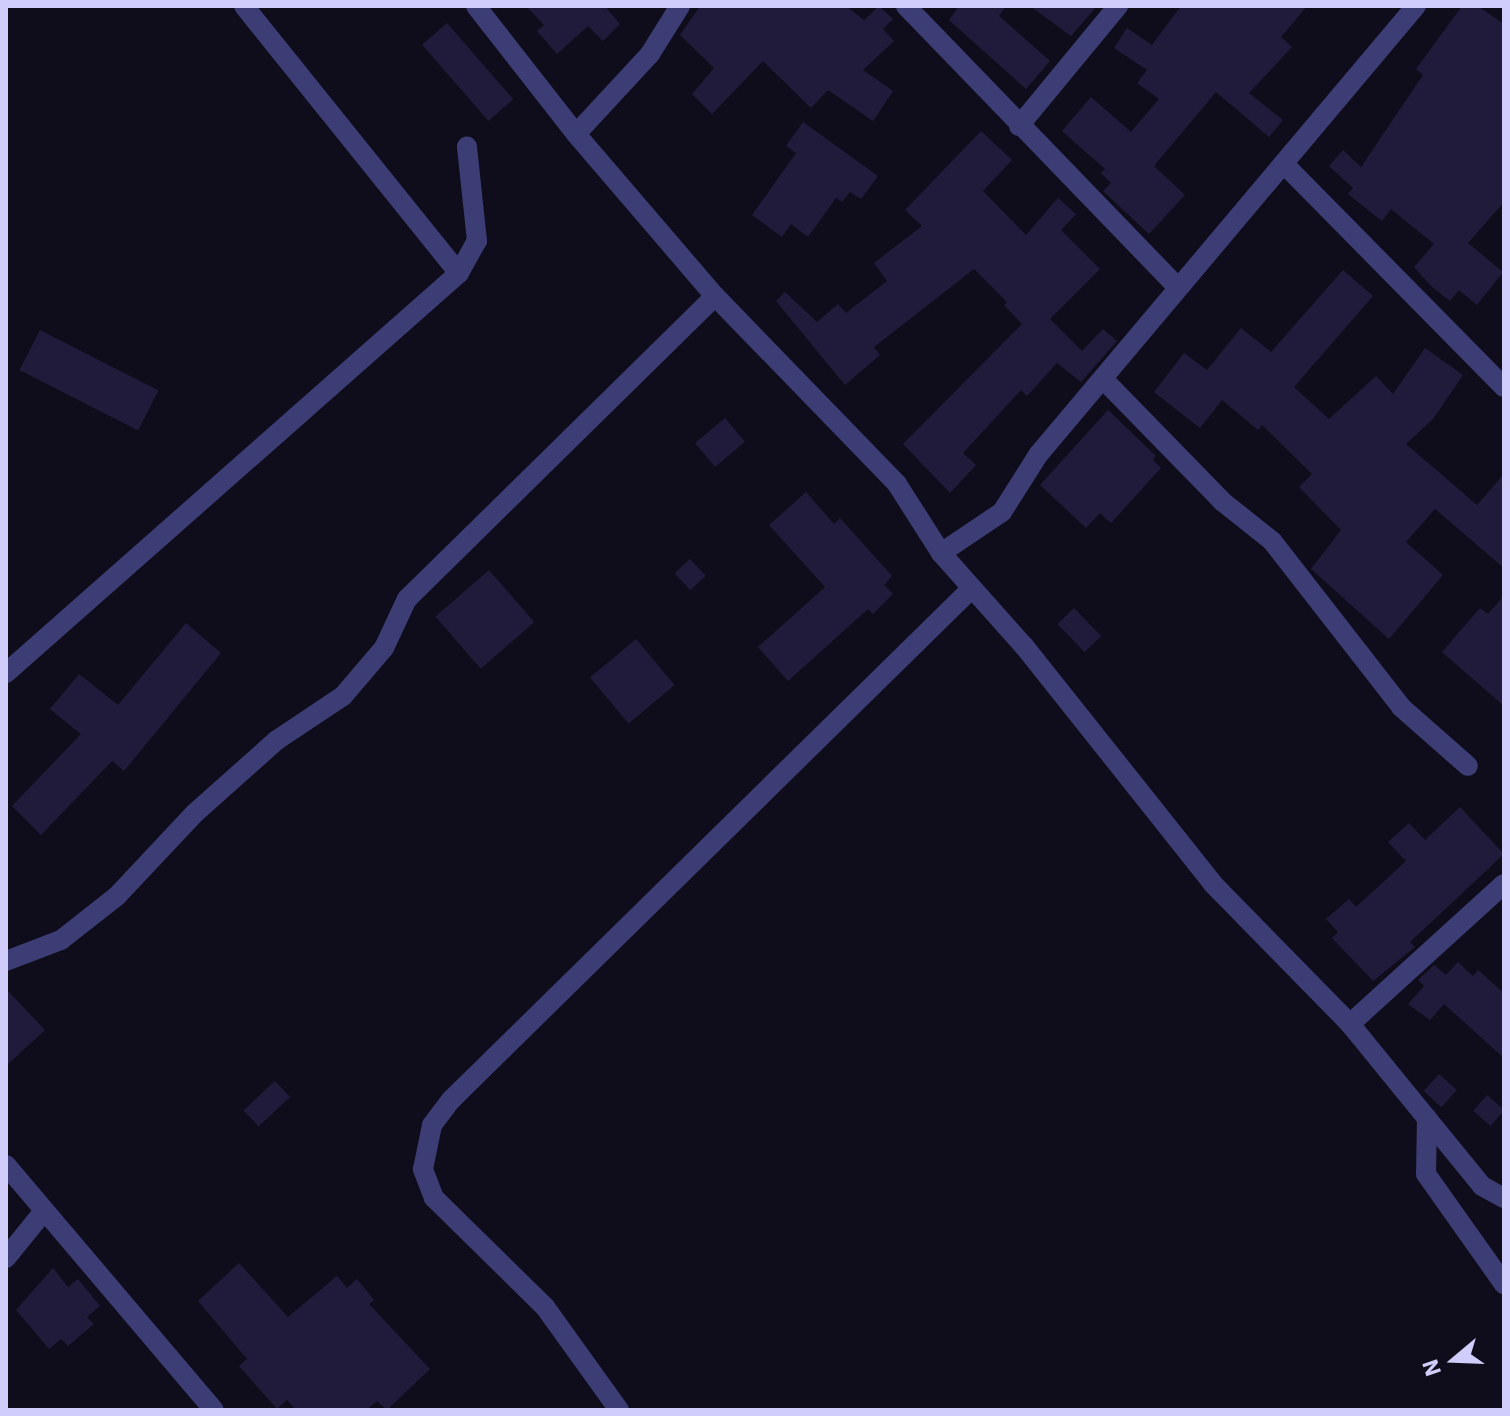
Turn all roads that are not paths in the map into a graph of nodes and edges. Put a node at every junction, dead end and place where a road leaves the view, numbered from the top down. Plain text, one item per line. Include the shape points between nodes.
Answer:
1 (244, 6) edge
2 (476, 6) edge
3 (680, 6) edge
4 (906, 6) edge
5 (1118, 6) edge
6 (1416, 6) edge
7 (1019, 126) junction
8 (576, 134) junction
9 (467, 147) dead end
10 (1285, 165) junction
11 (459, 273) junction
12 (1177, 287) junction
13 (715, 296) junction
14 (1105, 381) junction
15 (1504, 387) edge
16 (941, 553) junction
17 (971, 589) junction
18 (6, 673) edge
19 (1468, 766) dead end
20 (1504, 884) edge
21 (6, 961) edge
22 (1350, 1024) junction
23 (1427, 1118) junction
24 (6, 1165) edge
25 (1504, 1198) edge
26 (44, 1211) junction
27 (6, 1258) edge
28 (1504, 1284) edge
29 (214, 1410) edge
30 (619, 1410) edge

1 - 11 street
2 - 8 street
3 - 8 street via 650,54
4 - 7 street
5 - 7 street
6 - 10 street
7 - 12 street
8 - 13 street
9 - 11 street via 477,241
10 - 12 street
10 - 15 street
11 - 18 street
12 - 14 street
13 - 16 street via 897,484
13 - 21 street via 407,599 384,648 343,696 277,740 195,813 117,896 61,940
14 - 16 street via 1038,455 1002,512
14 - 19 street via 1223,502 1272,541 1401,707
16 - 17 street
17 - 22 street via 1024,646 1213,884
17 - 30 street via 451,1100 432,1125 423,1169 434,1198 545,1307
20 - 22 street
22 - 23 street
23 - 25 street via 1482,1186
23 - 28 street via 1426,1174
24 - 26 street
26 - 27 street
26 - 29 street

